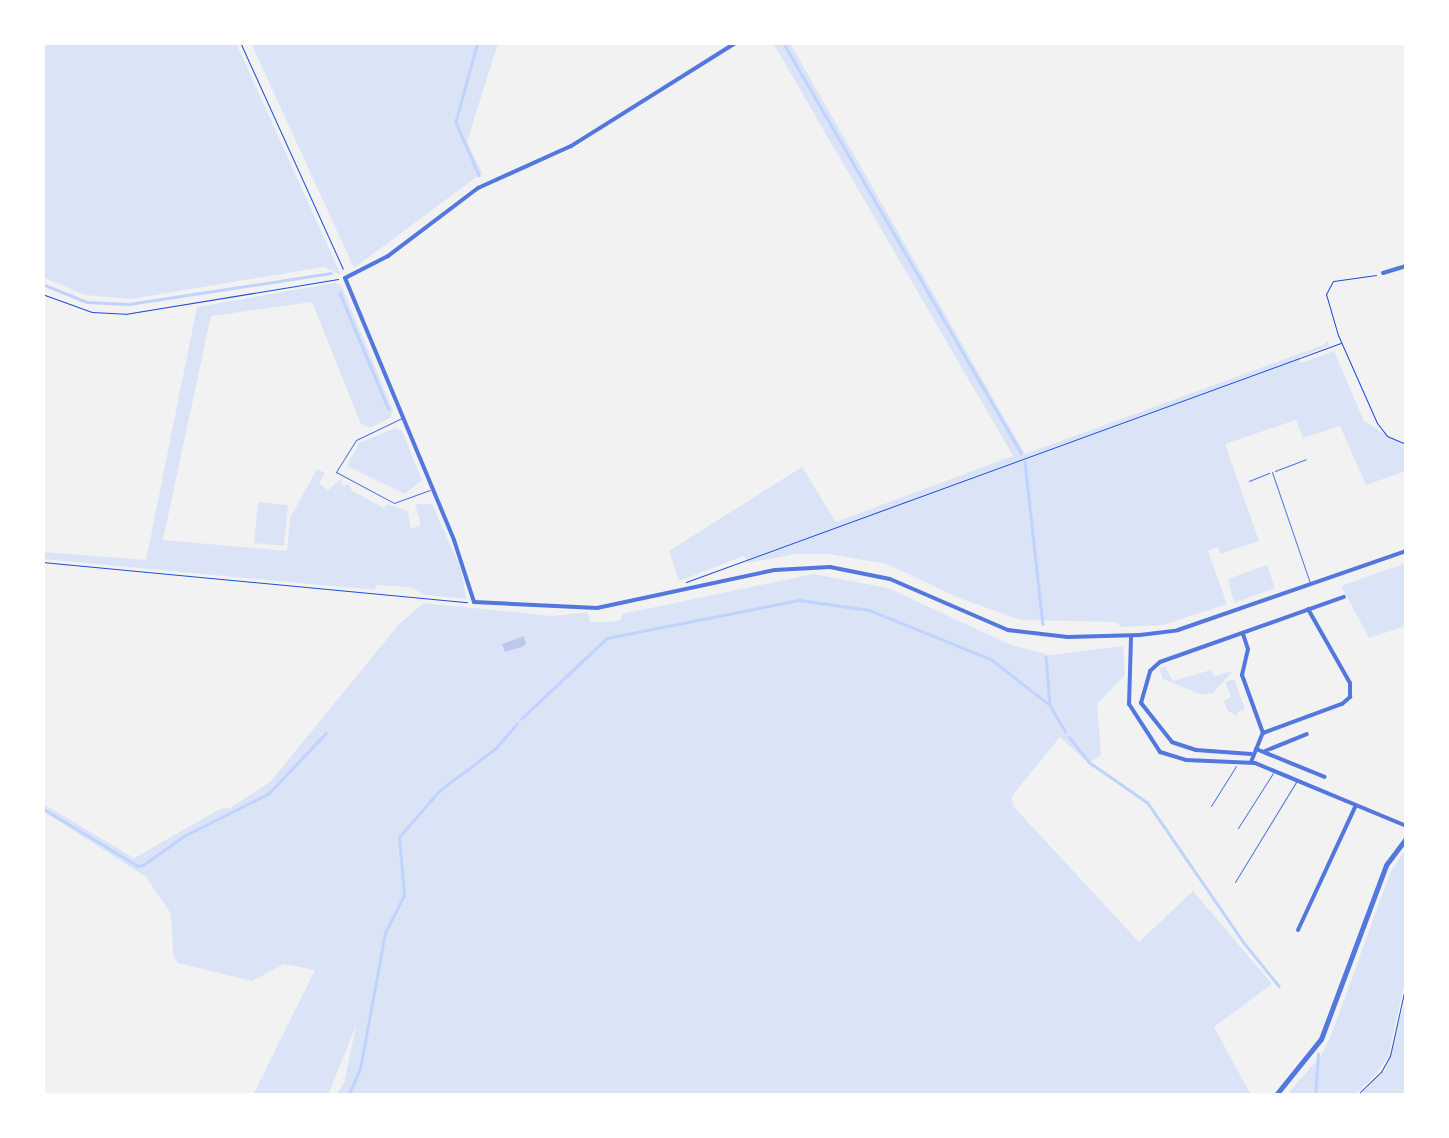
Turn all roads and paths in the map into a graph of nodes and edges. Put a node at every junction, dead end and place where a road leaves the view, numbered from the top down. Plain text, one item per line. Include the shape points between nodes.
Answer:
1 (240, 42) edge
2 (737, 42) edge
3 (1406, 266) edge
4 (1383, 273) joint
5 (345, 278) junction
6 (42, 294) edge
7 (1406, 325) edge
8 (1340, 343) junction
9 (1406, 351) edge
10 (403, 418) junction
11 (1406, 444) edge
12 (1306, 459) dead end
13 (1272, 472) junction
14 (1249, 481) dead end
15 (433, 489) junction
16 (1406, 550) edge
17 (42, 562) edge
18 (1310, 584) junction
19 (674, 587) dead end
20 (1344, 597) dead end
21 (474, 602) junction
22 (1308, 610) junction
23 (1242, 632) junction
24 (1131, 636) junction
25 (1264, 733) junction
26 (1307, 734) dead end
27 (1253, 751) junction
28 (1263, 752) junction
29 (1238, 763) junction
30 (1251, 763) junction
31 (1274, 770) junction
32 (1325, 776) dead end
33 (1297, 780) junction
34 (1356, 804) junction
35 (1211, 806) dead end
36 (1406, 826) edge
37 (1238, 828) dead end
38 (1406, 838) edge
39 (1235, 882) dead end
40 (1298, 930) dead end
41 (1406, 983) edge
42 (1275, 1096) edge
43 (1356, 1096) edge

1 - 5 path
2 - 5 street via 571,146 488,182 376,264
3 - 4 street
4 - 8 path via 1329,283
5 - 6 path via 125,314 92,312
5 - 10 street
7 - 9 street
8 - 11 path via 1380,429
8 - 19 path
10 - 15 street
10 - 15 lane via 356,440 336,472 394,503
12 - 13 lane
13 - 14 lane
13 - 18 lane
15 - 21 street
16 - 18 street
17 - 21 path
18 - 24 street via 1167,633
20 - 22 street
21 - 24 street via 622,605 775,570 830,566 890,578 1008,630
22 - 23 street
22 - 25 street via 1350,683 1350,696
23 - 25 street via 1248,649 1242,675
23 - 27 street via 1156,664 1141,700 1180,747
24 - 29 street via 1129,704 1155,747 1186,760
25 - 27 street
26 - 28 street
27 - 28 street
27 - 30 street
28 - 32 street
29 - 30 street
29 - 35 lane
30 - 31 street
31 - 33 street
31 - 37 lane
33 - 34 street
33 - 39 lane
34 - 36 street
34 - 40 street
38 - 42 street via 1386,865 1321,1039
41 - 43 path via 1390,1056

